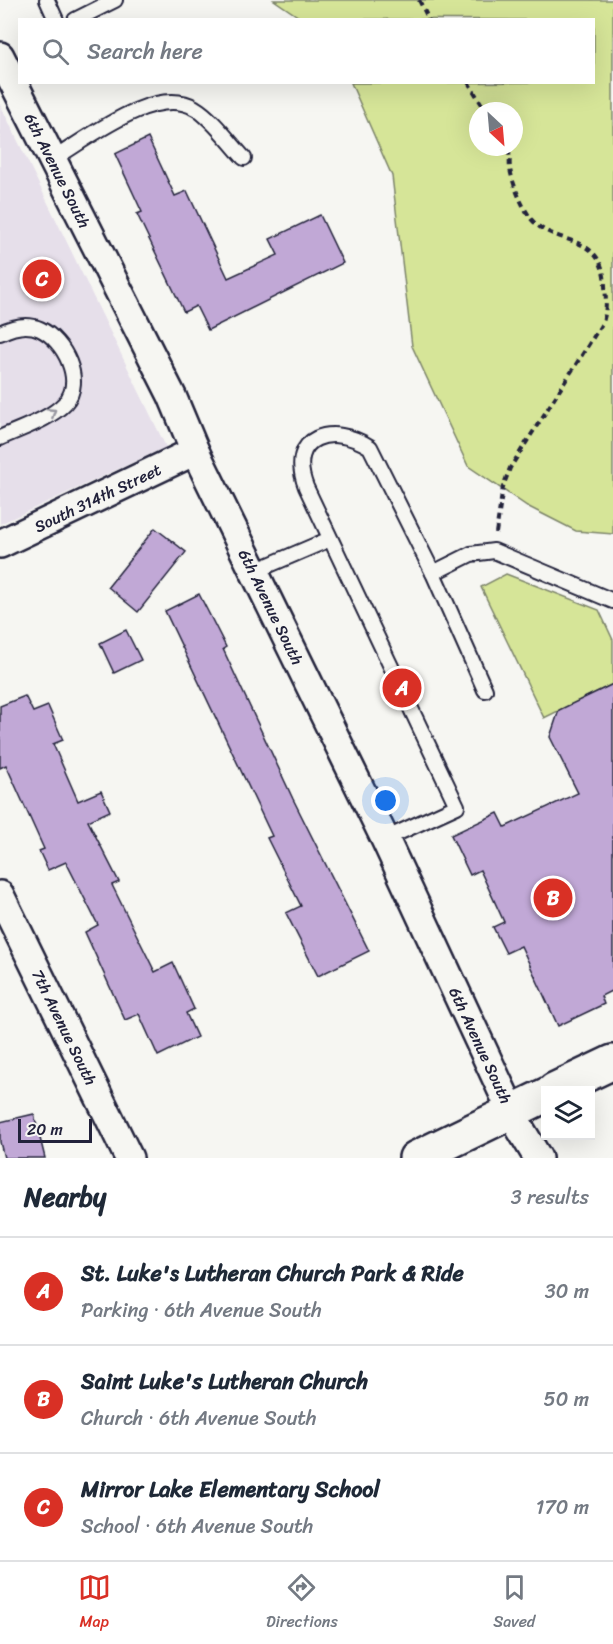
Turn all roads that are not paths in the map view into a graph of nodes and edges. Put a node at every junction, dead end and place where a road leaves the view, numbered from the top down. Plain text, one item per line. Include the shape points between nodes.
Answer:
1 (47, 0) edge
2 (115, 0) edge
3 (55, 18) edge
4 (79, 18) edge
5 (0, 56) edge
6 (244, 158) dead end
7 (53, 159) junction
8 (0, 333) edge
9 (0, 438) edge
10 (195, 451) junction
11 (330, 539) junction
12 (0, 544) edge
13 (255, 571) junction
14 (433, 573) junction
15 (613, 601) edge
16 (485, 690) dead end
17 (385, 839) junction
18 (0, 895) edge
19 (613, 1062) edge
20 (562, 1086) edge
21 (541, 1097) edge
22 (512, 1111) junction
23 (129, 1158) edge
24 (416, 1158) edge
25 (538, 1158) edge

1 - 3 lane
2 - 4 lane
5 - 7 street, 6th Avenue South
6 - 7 lane via 196,108 176,100 140,108
7 - 10 street, 6th Avenue South via 172,396
9 -> 8 lane via 54,412 73,389 72,371 64,351 53,338 40,329 24,326
10 - 12 street, South 314th Street
10 - 13 street, 6th Avenue South
11 - 13 lane
11 - 14 lane via 300,471 300,456 310,442 322,437 356,438 378,458
11 - 17 lane via 457,807
13 - 17 street, 6th Avenue South
14 - 15 lane via 471,554 494,551
14 - 16 lane
17 - 22 street, 6th Avenue South
18 - 23 street, 7th Avenue South
19 - 20 street
21 - 22 street
22 - 24 street
22 - 25 street, 6th Avenue South

